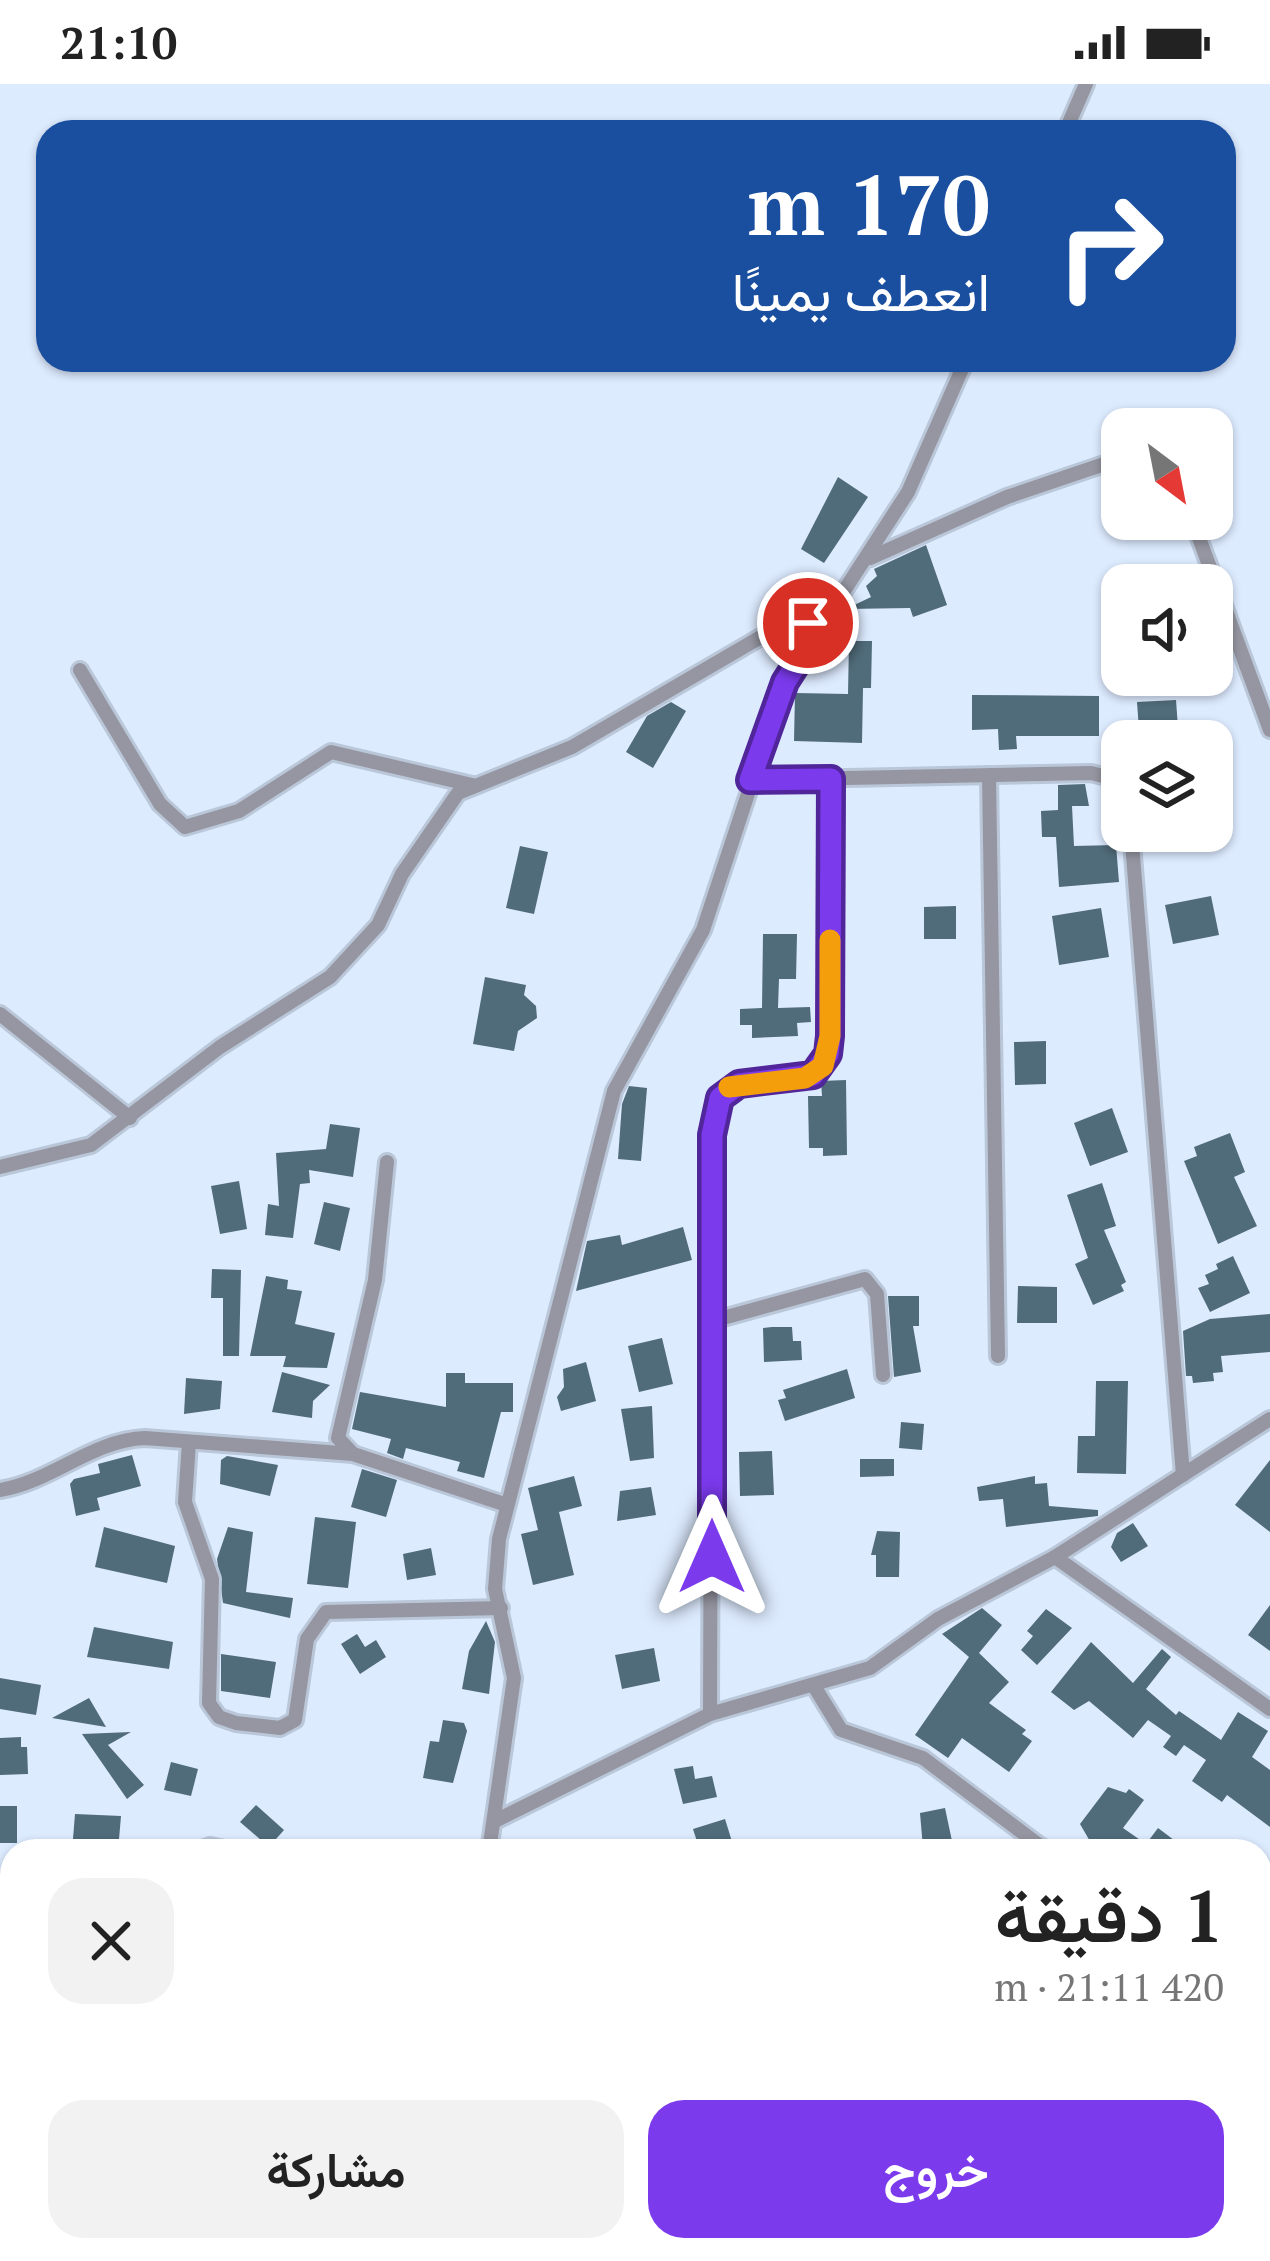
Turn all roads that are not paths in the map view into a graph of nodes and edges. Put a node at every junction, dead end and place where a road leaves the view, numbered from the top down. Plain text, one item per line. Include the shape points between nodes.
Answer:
1 (1086, 84) edge
2 (1070, 120) edge
3 (961, 372) edge
4 (1101, 465) edge
5 (1200, 540) edge
6 (870, 558) junction
7 (821, 626) junction
8 (80, 670) dead end
9 (1270, 730) edge
10 (988, 775) junction
11 (1101, 776) edge
12 (831, 779) junction
13 (750, 780) junction
14 (472, 785) junction
15 (1133, 852) edge
16 (0, 1014) edge
17 (130, 1118) junction
18 (387, 1162) dead end
19 (0, 1167) edge
20 (712, 1321) junction
21 (998, 1356) dead end
22 (883, 1375) dead end
23 (1268, 1423) edge
24 (189, 1442) junction
25 (353, 1454) junction
26 (1183, 1475) junction
27 (0, 1490) edge
28 (507, 1505) junction
29 (1055, 1557) junction
30 (500, 1608) junction
31 (814, 1686) junction
32 (1270, 1709) edge
33 (710, 1714) junction
34 (495, 1821) junction
35 (491, 1839) edge
36 (1031, 1839) edge

1 - 2 street
3 - 6 street
4 - 6 street
5 - 9 street
6 - 7 street
7 - 13 street via 785,682
7 - 14 street via 783,624 572,748
8 - 14 street via 160,804 185,826 239,812 332,752
10 - 11 street
10 - 12 street
10 - 21 street
12 - 13 street
12 - 20 street via 828,1054 805,1078 739,1084 720,1098 712,1135
13 - 28 street via 703,930 614,1091
14 - 17 street via 442,810 352,957
15 - 26 street
16 - 17 street
17 - 19 street via 76,1153
18 - 25 street via 375,1280 338,1438
20 - 22 street via 865,1279 877,1294
20 - 33 street
23 - 26 street
24 - 25 street
24 - 27 street via 118,1441
24 - 30 street via 185,1502 212,1579 207,1692 225,1720 280,1728 295,1720 307,1640 326,1612
25 - 28 street
26 - 29 street
28 - 30 street via 495,1568
29 - 31 street via 938,1619 870,1669
29 - 32 street
30 - 34 street via 514,1678
31 - 33 street
31 - 36 street via 841,1730 923,1758
33 - 34 street
34 - 35 street

